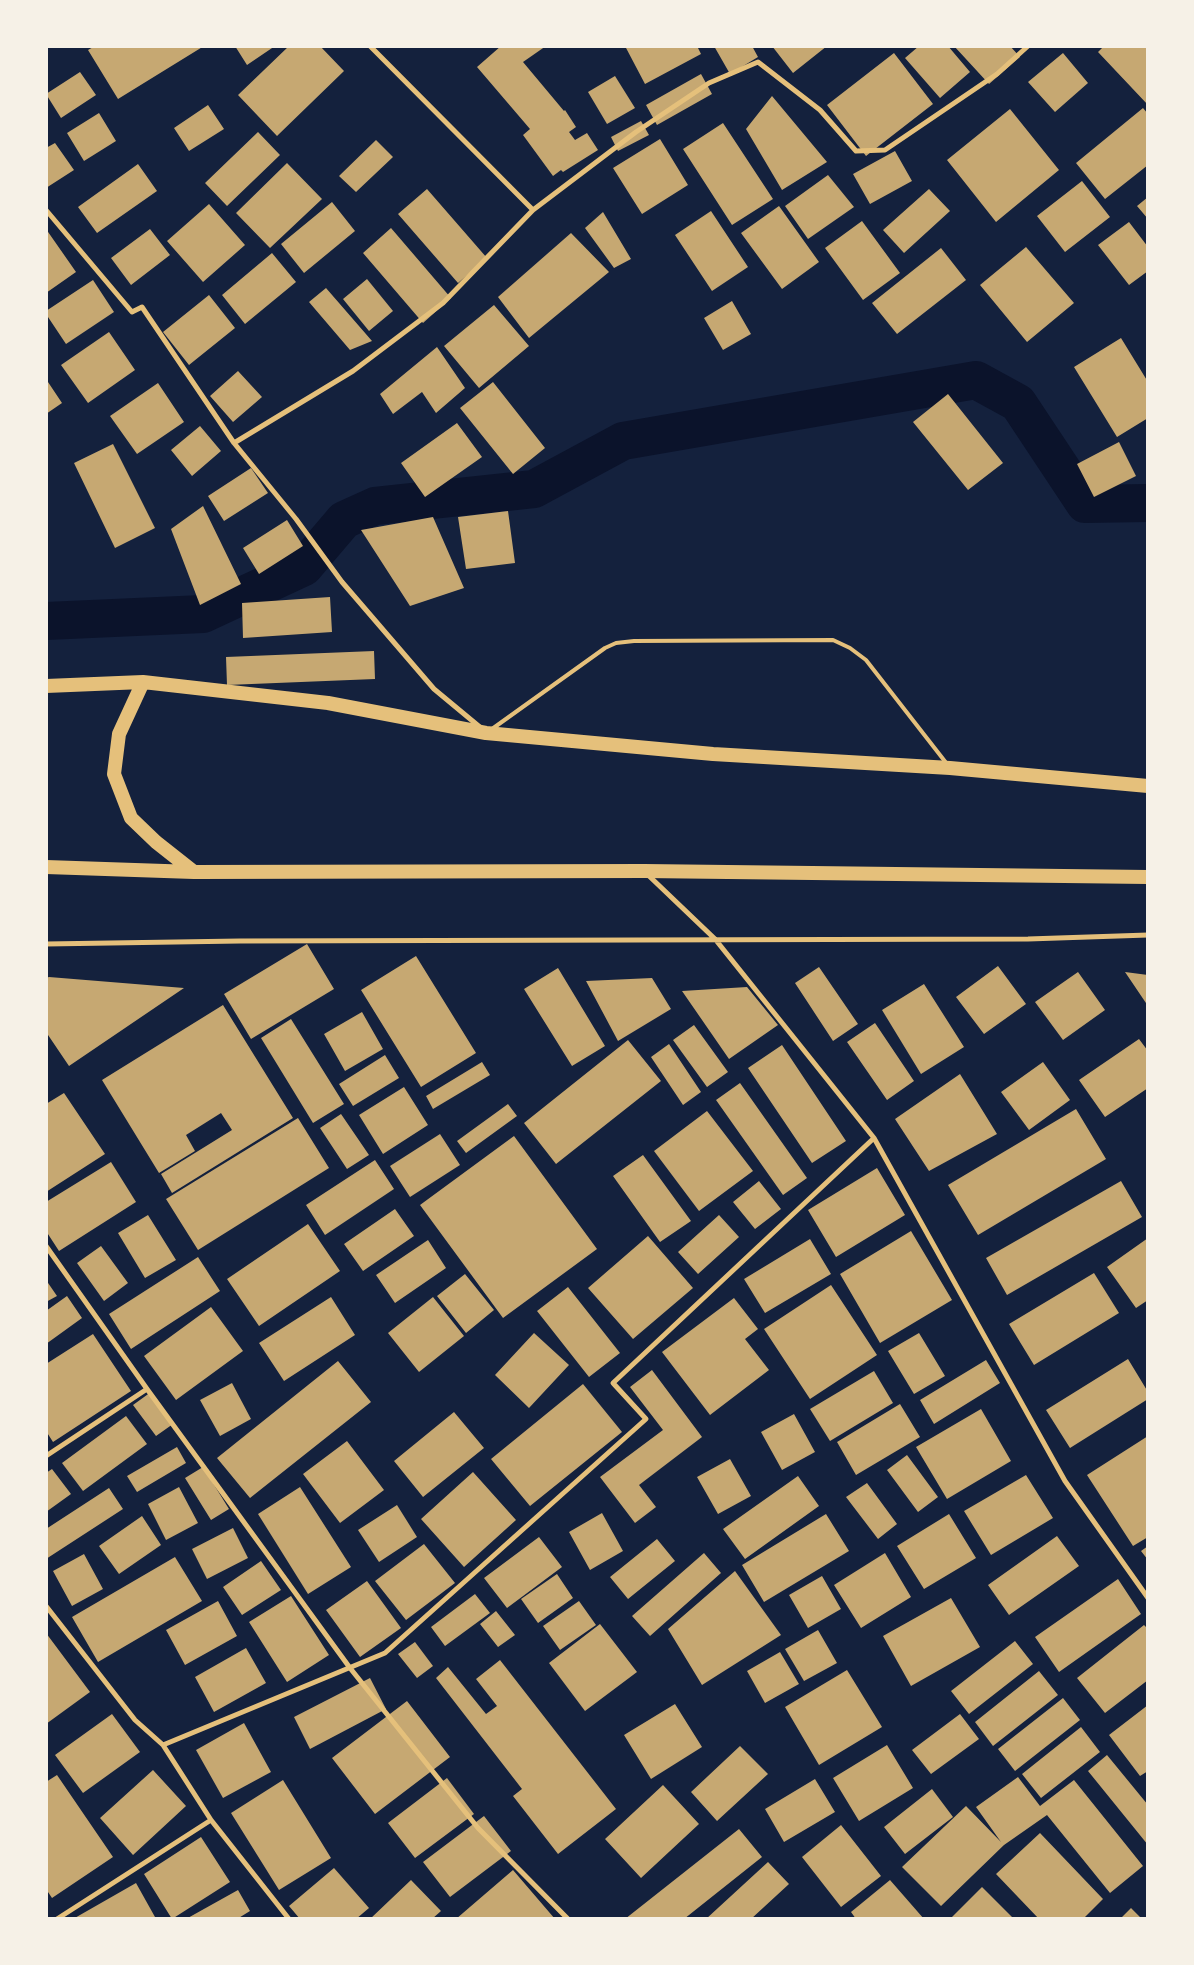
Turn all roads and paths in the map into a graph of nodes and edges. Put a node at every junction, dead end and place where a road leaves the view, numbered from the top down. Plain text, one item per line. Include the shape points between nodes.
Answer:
1 (370, 46) edge
2 (1028, 46) edge
3 (46, 210) edge
4 (533, 210) junction
5 (234, 443) junction
6 (143, 682) junction
7 (46, 686) edge
8 (486, 733) junction
9 (950, 768) junction
10 (1148, 786) edge
11 (46, 867) edge
12 (644, 871) junction
13 (194, 872) junction
14 (1148, 878) edge
15 (1148, 935) edge
16 (715, 939) junction
17 (46, 944) edge
18 (874, 1138) junction
19 (46, 1246) edge
20 (147, 1389) junction
21 (46, 1456) edge
22 (1148, 1598) edge
23 (46, 1606) edge
24 (350, 1668) junction
25 (163, 1745) junction
26 (211, 1820) junction
27 (57, 1919) edge
28 (289, 1919) edge
29 (568, 1919) edge

1 - 4 street
2 - 4 street via 997,74 885,150 856,151 820,110 758,62 710,83 636,132
3 - 5 street via 132,312 142,307
4 - 5 street via 444,303 353,371
5 - 8 street via 342,582 434,689
6 - 7 highway
6 - 8 highway via 328,703
6 - 13 highway via 118,734 114,774 131,818
8 - 9 highway via 713,754
8 - 9 lane via 616,643 833,640 866,660
9 - 10 highway
11 - 13 highway
12 - 13 highway
12 - 14 highway
12 - 16 street
15 - 16 street via 1028,939
16 - 17 street
16 - 18 street
18 - 22 street via 1065,1481
18 - 24 street via 613,1383 646,1420 385,1653
19 - 20 street
20 - 21 street
20 - 24 street
23 - 25 street via 135,1720
24 - 25 street
24 - 29 street via 478,1828
25 - 26 street
26 - 27 street
26 - 28 street

